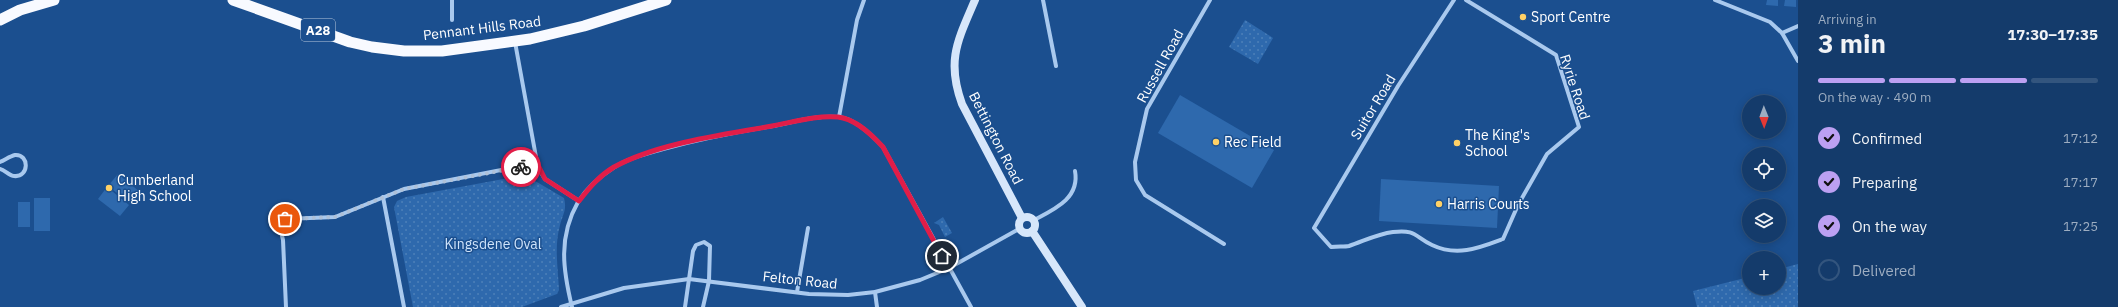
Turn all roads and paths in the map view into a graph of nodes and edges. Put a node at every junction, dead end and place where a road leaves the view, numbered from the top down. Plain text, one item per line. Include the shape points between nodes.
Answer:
1 (54, 0) edge
2 (233, 0) edge
3 (452, 0) edge
4 (666, 0) edge
5 (864, 0) edge
6 (975, 0) edge
7 (1043, 0) edge
8 (1210, 0) edge
9 (1454, 0) edge
10 (1466, 0) edge
11 (1715, 0) edge
12 (0, 20) edge
13 (452, 20) dead end
14 (1798, 26) edge
15 (1782, 33) junction
16 (515, 42) junction
17 (1798, 61) edge
18 (1056, 66) dead end
19 (839, 117) junction
20 (0, 162) edge
21 (537, 163) junction
22 (0, 169) edge
23 (1075, 171) dead end
24 (383, 197) junction
25 (579, 201) junction
26 (1022, 218) junction
27 (1034, 220) junction
28 (808, 228) dead end
29 (1314, 228) joint
30 (1019, 229) junction
31 (1032, 231) junction
32 (1224, 244) dead end
33 (949, 268) junction
34 (689, 279) junction
35 (709, 281) junction
36 (797, 292) junction
37 (875, 292) junction
38 (571, 305) edge
39 (286, 307) edge
40 (404, 307) edge
41 (561, 307) edge
42 (686, 307) edge
43 (703, 307) edge
44 (877, 307) edge
45 (971, 307) edge
46 (1082, 307) edge

1 - 12 highway via 20,10
2 - 16 highway, Pennant Hills Road / A28 via 350,42 388,50 442,51
3 - 13 street
4 - 16 highway, Pennant Hills Road / A28 via 584,26
5 - 19 street via 857,20
6 - 26 main road, Bettington Road via 954,57 953,73 956,88
7 - 18 street
8 - 32 street, Russell Road via 1147,109 1135,168 1136,180 1145,195
9 - 29 street, Suitor Road via 1398,86
10 - 29 street, Ryrie Road via 1556,56 1579,127 1548,154 1518,205 1503,239 1474,250 1454,252 1432,245 1414,232 1393,232 1369,237 1348,246 1331,246
11 - 15 street via 1762,18
14 - 15 street
15 - 17 street
16 - 21 street
19 - 25 street via 812,118 709,137 638,156 613,168 595,182
19 - 33 street via 870,133 883,147
20 - 22 street via 18,156 24,160 26,166 24,173 18,176
21 - 24 street via 404,189
21 - 25 street via 545,179
23 - 27 street via 1077,181 1072,193 1065,201
24 - 39 street via 335,217 296,217 282,221 280,227 283,240
24 - 40 street
25 - 38 street via 571,217 562,248
26 - 27 main road
26 - 30 main road via 1019,221
27 - 31 main road via 1035,226
28 - 36 street
30 - 31 main road via 1025,233
30 - 33 street, Felton Road
31 - 46 main road
33 - 37 street, Felton Road via 920,280
33 - 45 street
34 - 35 street, Felton Road
34 - 35 street via 692,251 696,245 704,242 710,246
34 - 38 street, Felton Road via 624,288
34 - 42 street
35 - 36 street, Felton Road
35 - 43 street
36 - 37 street, Felton Road via 848,295
37 - 44 street
38 - 41 street, Felton Road

